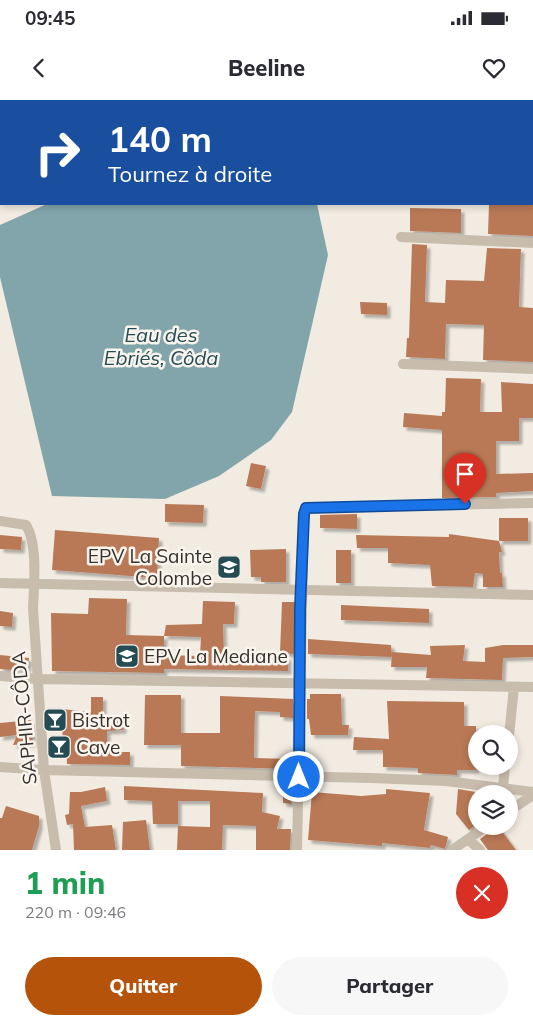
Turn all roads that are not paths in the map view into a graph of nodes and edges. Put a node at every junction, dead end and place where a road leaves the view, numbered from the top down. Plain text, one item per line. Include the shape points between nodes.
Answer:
1 (402, 237) dead end
2 (533, 243) edge
3 (403, 364) dead end
4 (533, 368) edge
5 (533, 503) edge
6 (0, 522) edge
7 (0, 583) edge
8 (34, 584) junction
9 (301, 591) junction
10 (533, 595) edge
11 (0, 676) edge
12 (38, 679) junction
13 (299, 682) junction
14 (514, 687) junction
15 (533, 687) edge
16 (510, 725) edge
17 (0, 767) edge
18 (44, 770) junction
19 (299, 777) junction
20 (479, 785) edge
21 (518, 790) edge
22 (533, 793) edge
23 (518, 804) edge
24 (474, 835) edge
25 (468, 839) junction
26 (56, 850) edge
27 (297, 850) edge
28 (452, 850) edge
29 (480, 850) edge

1 - 2 street
3 - 4 street
5 - 9 street via 306,508
6 - 8 street, SAPHIR-CÔDA via 26,525 32,533
7 - 8 street
8 - 9 street
8 - 12 street, SAPHIR-CÔDA
9 - 10 street
9 - 13 street
11 - 12 street
12 - 13 street
12 - 18 street, SAPHIR-CÔDA
13 - 14 street
13 - 19 street
14 - 15 street
14 - 16 street
17 - 18 street
18 - 19 street
18 - 26 street, SAPHIR-CÔDA
19 - 20 street via 446,781
19 - 27 street
21 - 22 street
22 - 23 street
24 - 25 street
25 - 28 street
25 - 29 street

